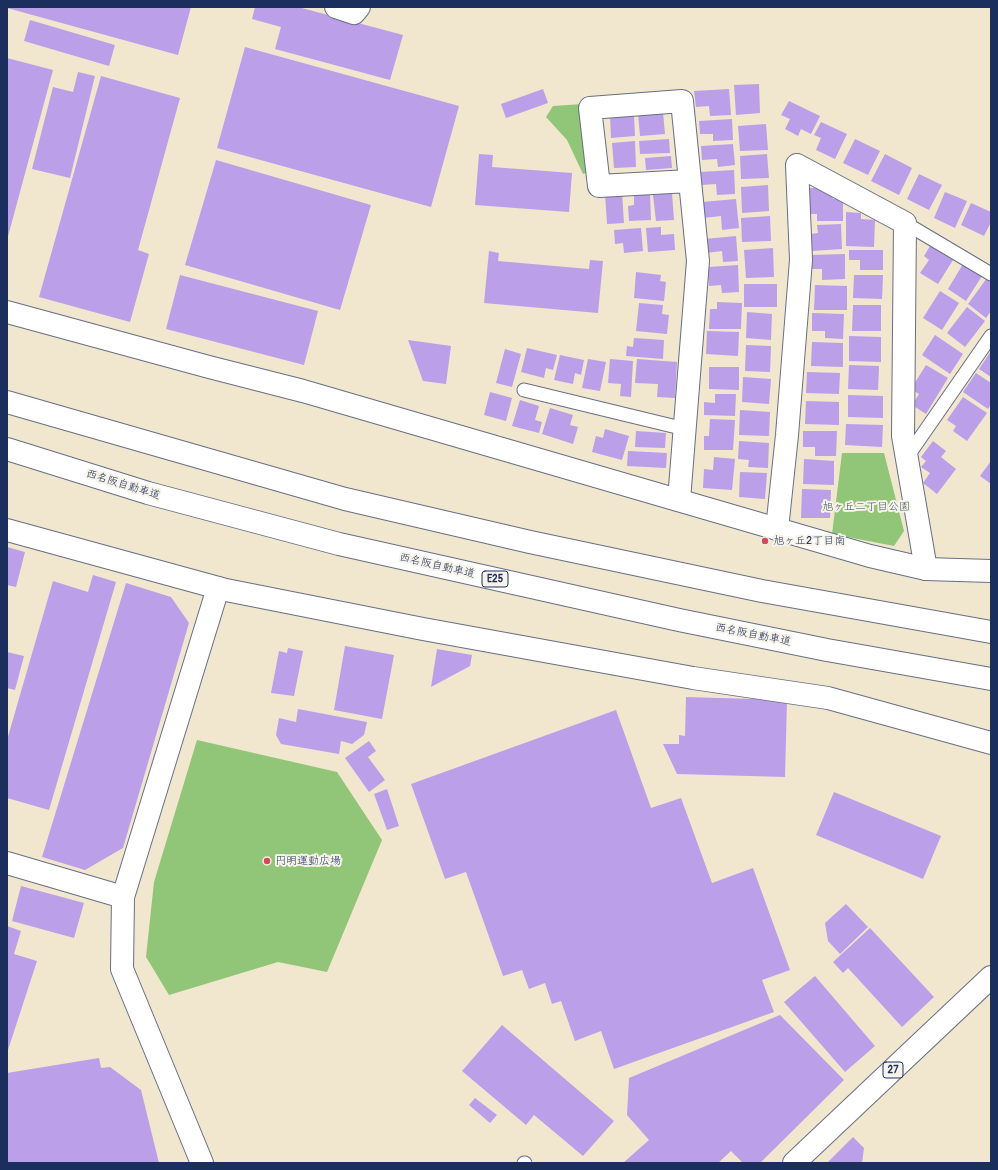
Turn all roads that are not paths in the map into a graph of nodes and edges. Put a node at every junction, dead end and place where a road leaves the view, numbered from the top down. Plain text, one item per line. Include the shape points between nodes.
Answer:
1 (336, 7) edge
2 (359, 7) edge
3 (689, 181) junction
4 (905, 223) junction
5 (991, 274) edge
6 (7, 312) edge
7 (991, 336) edge
8 (524, 390) dead end
9 (7, 402) edge
10 (685, 429) junction
11 (7, 449) edge
12 (907, 457) junction
13 (679, 500) junction
14 (777, 529) junction
15 (7, 530) edge
16 (926, 569) junction
17 (991, 571) edge
18 (218, 588) junction
19 (991, 632) edge
20 (991, 679) edge
21 (991, 742) edge
22 (7, 863) edge
23 (123, 898) junction
24 (991, 977) edge
25 (202, 1163) edge
26 (794, 1163) edge

1 - 2 main road via 354,13
3 - 3 main road via 682,101 590,108 599,186
3 - 10 main road via 698,261
4 - 5 lane
4 - 12 main road via 903,436
4 - 14 main road via 797,166 801,260
6 - 13 main road via 310,393
7 - 12 lane
8 - 10 lane
9 - 19 main road via 345,499 530,542 762,591
10 - 13 main road
11 - 20 main road, 西名阪自動車道 / E25 via 148,493 339,544 679,620
12 - 16 main road
13 - 14 main road
14 - 16 main road
15 - 18 main road
16 - 17 main road
18 - 21 main road via 423,629 693,678 828,698
18 - 23 main road
22 - 23 main road
23 - 25 main road via 122,969
24 - 26 main road, 27

